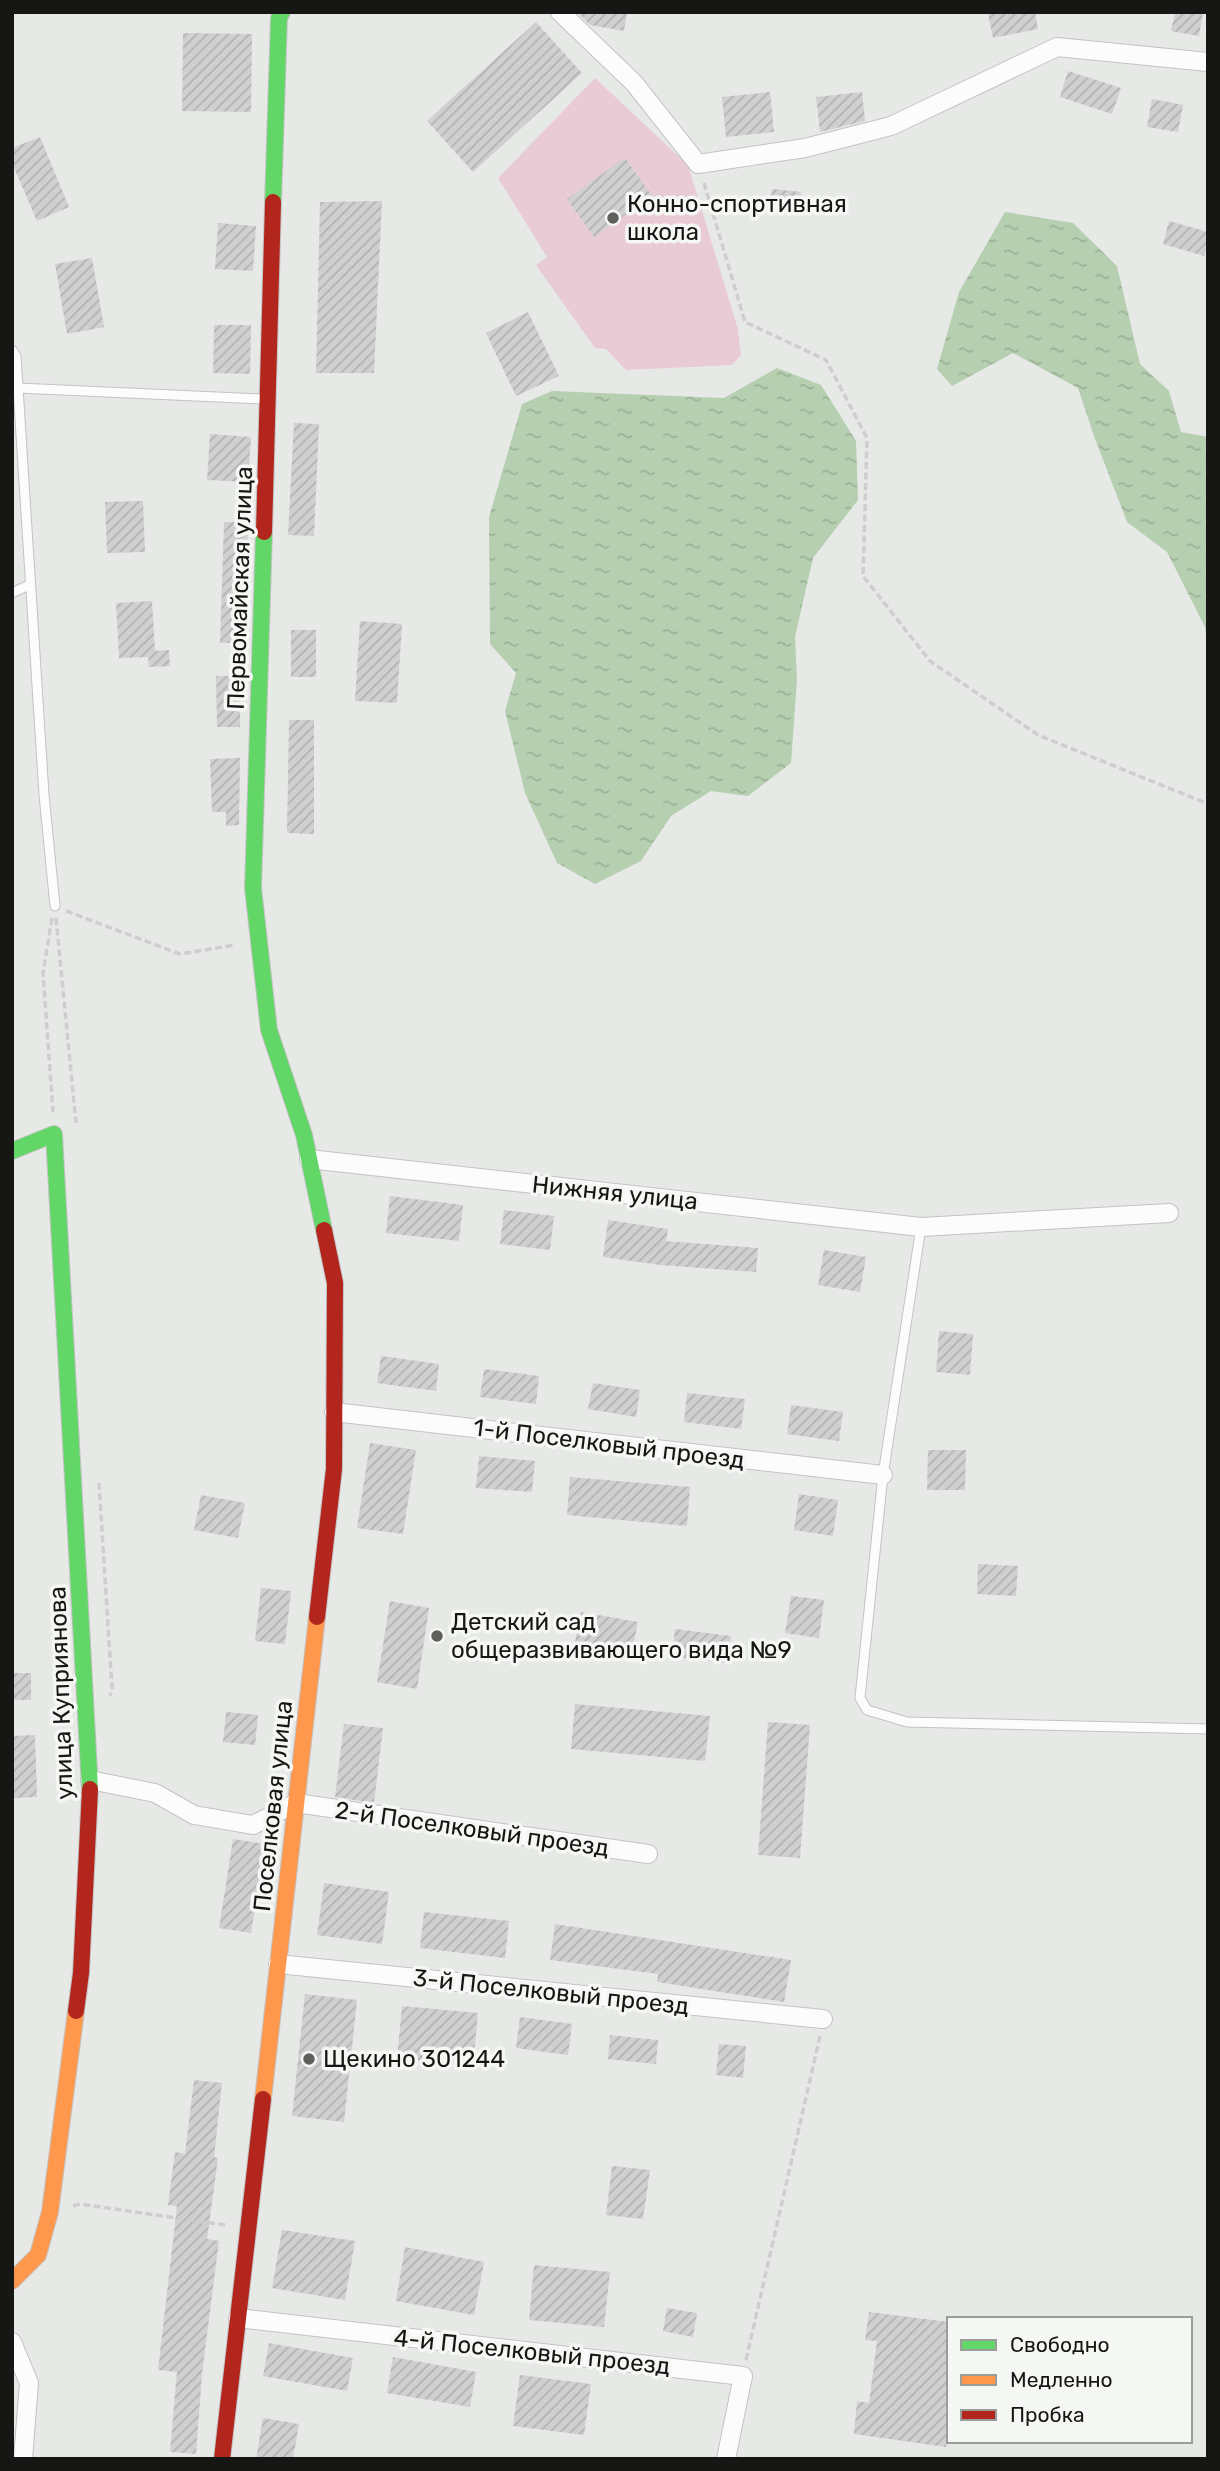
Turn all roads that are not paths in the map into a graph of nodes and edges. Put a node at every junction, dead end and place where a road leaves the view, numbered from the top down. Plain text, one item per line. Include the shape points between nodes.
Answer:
1 (282, 12) edge
2 (560, 12) edge
3 (1208, 62) edge
4 (12, 349) edge
5 (18, 388) junction
6 (269, 400) junction
7 (30, 585) junction
8 (12, 593) edge
9 (55, 906) road end
10 (12, 1151) edge
11 (309, 1159) junction
12 (1169, 1213) dead end
13 (921, 1227) junction
14 (334, 1412) junction
15 (883, 1475) junction
16 (1208, 1729) edge
17 (90, 1780) junction
18 (296, 1803) junction
19 (648, 1854) dead end
20 (278, 1964) junction
21 (823, 2020) road end
22 (12, 2281) edge
23 (238, 2318) junction
24 (12, 2342) edge
25 (23, 2459) edge
26 (222, 2459) edge
27 (726, 2459) edge

1 - 6 street, Первомайская улица
2 - 3 street via 634,83 698,164 805,148 891,126 1057,47
4 - 5 lane
5 - 6 lane
5 - 7 lane
6 - 11 street, Первомайская улица via 253,888 269,1030
7 - 8 lane
7 - 9 lane
10 - 17 street, улица Куприянова via 54,1134
11 - 13 street, Нижняя улица
11 - 14 street, Поселковая улица via 334,1283
12 - 13 street, Нижняя улица
13 - 15 lane
14 - 15 street, 1-й Поселковый проезд
14 - 18 street, Поселковая улица via 334,1469
15 - 16 lane via 860,1698 867,1710 907,1722
17 - 18 street via 155,1793 194,1815 253,1825
17 - 22 street, улица Куприянова via 81,1973 50,2212 38,2255
18 - 19 street, 2-й Поселковый проезд
18 - 20 street, Поселковая улица
20 - 21 street, 3-й Поселковый проезд
20 - 23 street, Поселковая улица
23 - 26 street, Поселковая улица
23 - 27 street, 4-й Поселковый проезд via 743,2376
24 - 25 street via 29,2383

